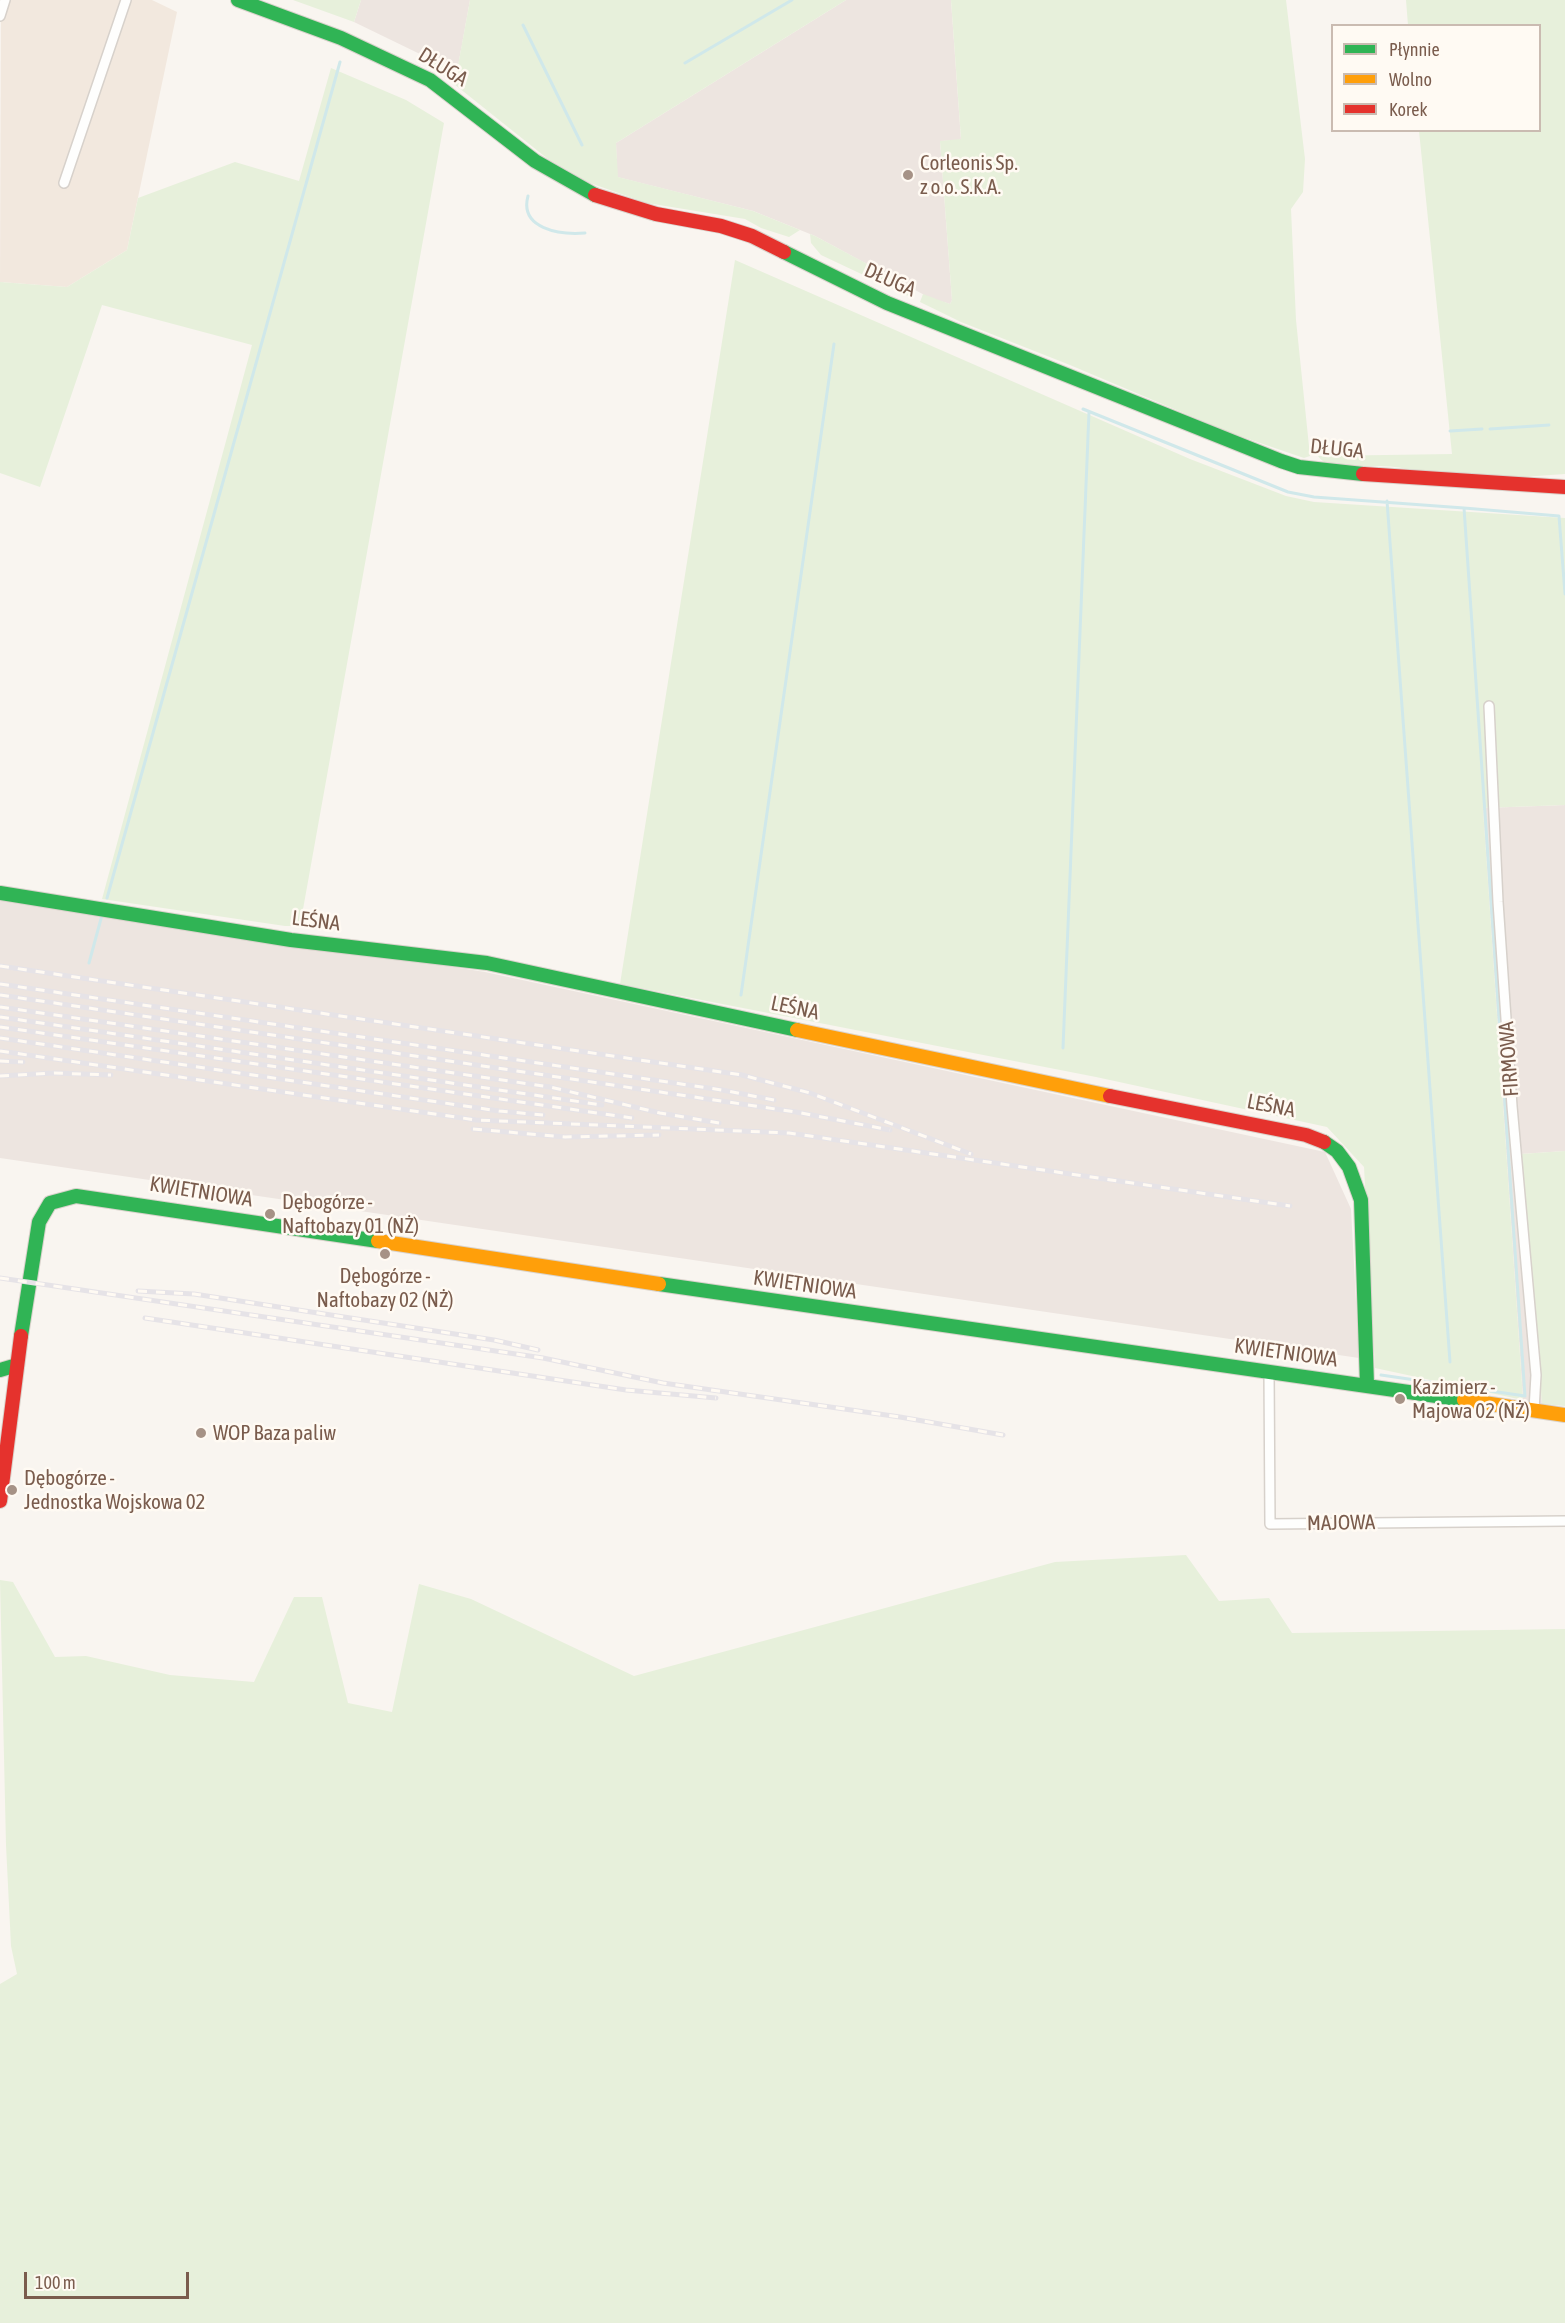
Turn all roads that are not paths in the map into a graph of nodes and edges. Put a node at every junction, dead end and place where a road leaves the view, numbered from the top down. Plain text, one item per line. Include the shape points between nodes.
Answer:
1 (5, 0) edge
2 (126, 0) edge
3 (238, 0) edge
4 (0, 16) edge
5 (64, 183) dead end
6 (1565, 487) edge
7 (1489, 706) dead end
8 (0, 893) edge
9 (17, 1365) junction
10 (0, 1370) edge
11 (1269, 1371) junction
12 (1367, 1385) junction
13 (1534, 1410) junction
14 (1565, 1415) edge
15 (0, 1501) edge
16 (1565, 1521) edge

1 - 4 street
2 - 5 street
3 - 6 street, DŁUGA via 340,38 430,80 535,161 588,193 752,236 887,303 1281,461 1331,472
7 - 13 street, FIRMOWA via 1510,1083 1536,1375
8 - 12 street, LEŚNA via 291,940 487,963 1323,1140 1347,1160 1361,1200
9 - 10 street
9 - 11 street, KWIETNIOWA via 39,1222 50,1203 57,1199 89,1196 482,1258
9 - 15 street
11 - 12 street, KWIETNIOWA
11 - 16 street, MAJOWA via 1270,1524
12 - 13 street, KWIETNIOWA
13 - 14 street, KWIETNIOWA

